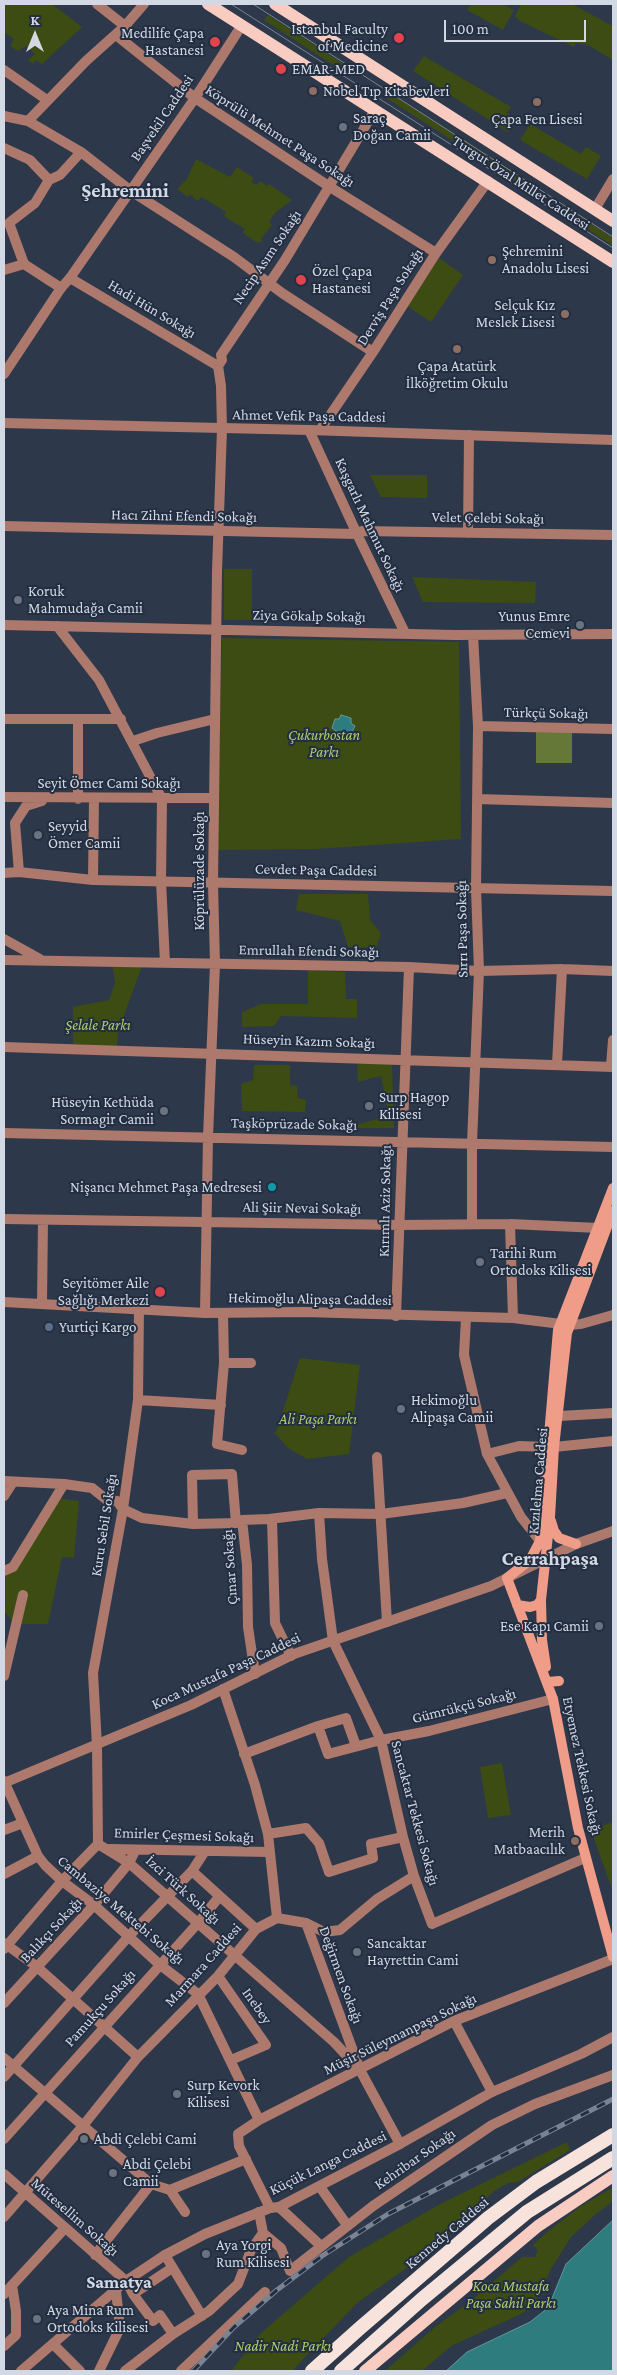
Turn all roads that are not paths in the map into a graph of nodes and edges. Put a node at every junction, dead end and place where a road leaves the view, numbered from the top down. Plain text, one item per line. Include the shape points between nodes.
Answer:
1 (97, 4) edge
2 (144, 4) edge
3 (208, 4) edge
4 (275, 4) edge
5 (242, 25) junction
6 (125, 26) junction
7 (116, 35) junction
8 (4, 70) edge
9 (195, 98) junction
10 (47, 100) junction
11 (375, 110) junction
12 (4, 116) edge
13 (28, 121) junction
14 (4, 148) edge
15 (81, 152) junction
16 (613, 179) edge
17 (49, 180) junction
18 (488, 181) junction
19 (330, 187) junction
20 (131, 191) junction
21 (595, 209) junction
22 (6, 220) edge
23 (613, 221) edge
24 (436, 253) junction
25 (613, 262) edge
26 (24, 264) junction
27 (4, 270) edge
28 (70, 278) junction
29 (268, 284) junction
30 (61, 288) junction
31 (373, 352) junction
32 (218, 366) junction
33 (4, 374) edge
34 (4, 423) edge
35 (222, 429) junction
36 (309, 430) junction
37 (320, 430) junction
38 (469, 435) junction
39 (613, 440) edge
40 (4, 526) edge
41 (218, 532) junction
42 (360, 533) junction
43 (468, 533) junction
44 (613, 536) edge
45 (4, 625) edge
46 (56, 626) junction
47 (217, 630) junction
48 (405, 633) junction
49 (613, 634) edge
50 (474, 635) junction
51 (4, 719) edge
52 (78, 719) junction
53 (122, 719) junction
54 (215, 719) junction
55 (478, 726) junction
56 (613, 729) edge
57 (133, 741) junction
58 (4, 797) edge
59 (162, 798) junction
60 (214, 798) junction
61 (51, 799) junction
62 (78, 799) junction
63 (94, 799) junction
64 (477, 799) junction
65 (613, 803) edge
66 (19, 872) junction
67 (4, 873) edge
68 (93, 880) junction
69 (161, 881) junction
70 (213, 883) junction
71 (476, 889) junction
72 (613, 891) edge
73 (4, 939) edge
74 (4, 960) edge
75 (42, 960) junction
76 (165, 963) junction
77 (215, 964) junction
78 (409, 967) junction
79 (562, 969) junction
80 (479, 971) junction
81 (613, 971) edge
82 (613, 1040) edge
83 (4, 1047) edge
84 (212, 1053) junction
85 (405, 1059) junction
86 (476, 1062) junction
87 (557, 1064) junction
88 (612, 1067) edge
89 (4, 1133) edge
90 (208, 1137) junction
91 (401, 1141) junction
92 (472, 1143) junction
93 (613, 1147) edge
94 (613, 1188) edge
95 (613, 1211) edge
96 (4, 1219) edge
97 (43, 1220) junction
98 (207, 1221) junction
99 (472, 1223) junction
100 (510, 1224) junction
101 (401, 1225) junction
102 (599, 1228) junction
103 (4, 1302) edge
104 (42, 1303) junction
105 (139, 1309) junction
106 (205, 1313) junction
107 (222, 1313) junction
108 (613, 1315) edge
109 (396, 1316) junction
110 (466, 1318) junction
111 (513, 1318) junction
112 (565, 1324) junction
113 (224, 1363) junction
114 (251, 1363) dead end
115 (138, 1400) junction
116 (221, 1405) junction
117 (613, 1413) edge
118 (559, 1416) junction
119 (613, 1441) edge
120 (551, 1447) junction
121 (242, 1450) dead end
122 (488, 1454) junction
123 (377, 1458) dead end
124 (9, 1482) edge
125 (64, 1484) junction
126 (507, 1493) junction
127 (4, 1496) edge
128 (123, 1509) junction
129 (319, 1513) junction
130 (381, 1514) junction
131 (550, 1518) junction
132 (272, 1519) junction
133 (239, 1521) junction
134 (193, 1524) junction
135 (613, 1531) edge
136 (540, 1541) junction
137 (576, 1544) junction
138 (547, 1560) junction
139 (4, 1571) edge
140 (507, 1578) junction
141 (24, 1595) dead end
142 (542, 1600) junction
143 (517, 1605) junction
144 (387, 1622) junction
145 (333, 1642) junction
146 (291, 1656) junction
147 (255, 1674) junction
148 (4, 1676) edge
149 (559, 1681) dead end
150 (548, 1682) junction
151 (223, 1690) junction
152 (553, 1699) junction
153 (318, 1726) junction
154 (381, 1740) junction
155 (97, 1746) junction
156 (356, 1746) junction
157 (244, 1754) junction
158 (4, 1782) edge
159 (23, 1823) junction
160 (4, 1830) edge
161 (268, 1834) junction
162 (403, 1837) junction
163 (98, 1844) junction
164 (134, 1851) junction
165 (205, 1851) junction
166 (269, 1852) junction
167 (38, 1856) junction
168 (586, 1858) junction
169 (129, 1863) junction
170 (192, 1871) junction
171 (4, 1874) edge
172 (414, 1876) junction
173 (62, 1881) junction
174 (167, 1897) junction
175 (219, 1897) junction
176 (94, 1905) junction
177 (277, 1918) junction
178 (306, 1923) junction
179 (198, 1924) junction
180 (256, 1929) junction
181 (613, 1935) edge
182 (129, 1936) junction
183 (5, 1946) edge
184 (234, 1955) junction
185 (613, 1958) edge
186 (160, 1964) junction
187 (36, 1966) junction
188 (218, 1976) junction
189 (198, 1994) junction
190 (74, 1999) junction
191 (4, 2003) edge
192 (454, 2020) junction
193 (103, 2027) junction
194 (613, 2037) edge
195 (138, 2057) junction
196 (4, 2058) edge
197 (231, 2060) junction
198 (14, 2066) junction
199 (360, 2070) junction
200 (613, 2075) edge
201 (4, 2076) edge
202 (492, 2092) junction
203 (43, 2094) junction
204 (259, 2120) junction
205 (82, 2127) junction
206 (613, 2135) edge
207 (4, 2139) edge
208 (400, 2144) junction
209 (613, 2158) edge
210 (246, 2159) junction
211 (4, 2174) edge
212 (613, 2176) edge
213 (151, 2184) junction
214 (320, 2187) junction
215 (170, 2190) junction
216 (25, 2194) junction
217 (274, 2207) junction
218 (186, 2212) dead end
219 (259, 2212) junction
220 (4, 2217) edge
221 (347, 2225) junction
222 (65, 2228) junction
223 (264, 2233) junction
224 (320, 2245) junction
225 (95, 2255) junction
226 (165, 2255) junction
227 (172, 2268) junction
228 (126, 2281) junction
229 (8, 2282) edge
230 (116, 2291) junction
231 (266, 2292) dead end
232 (4, 2294) edge
233 (133, 2294) junction
234 (202, 2316) junction
235 (173, 2334) junction
236 (53, 2344) junction
237 (4, 2346) edge
238 (21, 2371) edge
239 (80, 2371) edge
240 (99, 2371) edge
241 (125, 2371) edge
242 (181, 2371) edge
243 (312, 2371) edge
244 (340, 2371) edge
245 (365, 2371) edge

1 - 6 street
2 - 6 street
3 - 5 main road, Turgut Özal Millet Caddesi
4 - 21 main road, Turgut Özal Millet Caddesi
5 - 9 street, Başvekil Caddesi
5 - 11 main road, Turgut Özal Millet Caddesi
6 - 7 street
7 - 9 street, Köprülü Mehmet Paşa Sokağı
7 - 10 street
8 - 10 street
9 - 19 street, Köprülü Mehmet Paşa Sokağı
9 - 20 street, Başvekil Caddesi
10 - 13 street
11 - 18 main road, Turgut Özal Millet Caddesi
11 - 19 street, Necip Asım Sokağı
12 - 13 street
13 - 15 street
14 - 17 street via 30,160
15 - 17 street via 60,175
15 - 20 street
16 - 21 street
17 - 22 street via 35,203
18 - 24 street, Derviş Paşa Sokağı
18 - 25 main road, Turgut Özal Millet Caddesi
19 - 24 street, Köprülü Mehmet Paşa Sokağı
19 - 29 street, Necip Asım Sokağı
20 - 28 street, Başvekil Caddesi
20 - 29 street
21 - 23 main road, Turgut Özal Millet Caddesi
22 - 26 street
24 - 31 street, Derviş Paşa Sokağı
26 - 27 street
26 - 30 street
28 - 30 street, Başvekil Caddesi
28 - 32 street, Hadi Hün Sokağı
29 - 31 street
29 - 32 street, Necip Asım Sokağı via 221,355
30 - 33 street, Başvekil Caddesi
31 - 37 street, Derviş Paşa Sokağı
32 - 35 street
34 - 35 street, Ahmet Vefik Paşa Caddesi
35 - 36 street, Ahmet Vefik Paşa Caddesi
35 - 41 street, Köprülüzade Sokağı
36 - 37 street, Ahmet Vefik Paşa Caddesi
36 - 42 street, Kaşgarlı Mahmut Sokağı
37 - 38 street, Ahmet Vefik Paşa Caddesi
38 - 39 street, Ahmet Vefik Paşa Caddesi
38 - 43 street
40 - 41 street, Hacı Zihni Efendi Sokağı
41 - 42 street, Hacı Zihni Efendi Sokağı
41 - 47 street, Köprülüzade Sokağı
42 - 43 street, Velet Çelebi Sokağı
42 - 48 street, Kaşgarlı Mahmut Sokağı
43 - 44 street, Velet Çelebi Sokağı
45 - 46 street, Ziya Gökalp Sokağı
46 - 47 street, Ziya Gökalp Sokağı
46 - 53 street via 99,680
47 - 48 street, Ziya Gökalp Sokağı
47 - 54 street, Köprülüzade Sokağı
48 - 50 street, Ziya Gökalp Sokağı
49 - 50 street, Ziya Gökalp Sokağı
50 - 55 street, Sırrı Paşa Sokağı
51 - 52 street
52 - 53 street
52 - 62 street
53 - 57 street
54 - 57 street
54 - 60 street, Köprülüzade Sokağı
55 - 56 street, Türkçü Sokağı
55 - 64 street, Sırrı Paşa Sokağı
57 - 59 street
58 - 61 street, Seyit Ömer Cami Sokağı
59 - 60 street, Seyit Ömer Cami Sokağı
59 - 63 street, Seyit Ömer Cami Sokağı
59 - 69 street
60 - 70 street, Köprülüzade Sokağı
61 - 62 street, Seyit Ömer Cami Sokağı
61 - 66 street via 26,806 15,823
62 - 63 street, Seyit Ömer Cami Sokağı
63 - 68 street
64 - 65 street
64 - 71 street, Sırrı Paşa Sokağı
66 - 67 street, Cevdet Paşa Caddesi
66 - 68 street, Cevdet Paşa Caddesi
68 - 69 street, Cevdet Paşa Caddesi
69 - 70 street, Cevdet Paşa Caddesi
69 - 76 street
70 - 71 street, Cevdet Paşa Caddesi
70 - 77 street, Köprülüzade Sokağı
71 - 72 street, Cevdet Paşa Caddesi
71 - 80 street, Sırrı Paşa Sokağı
73 - 75 street
74 - 75 street, Emrullah Efendi Sokağı
75 - 76 street, Emrullah Efendi Sokağı
76 - 77 street, Emrullah Efendi Sokağı
77 - 78 street, Emrullah Efendi Sokağı
77 - 84 street, Köprülüzade Sokağı
78 - 80 street, Emrullah Efendi Sokağı
78 - 85 street, Kırımlı Aziz Sokağı
79 - 80 street, Emrullah Efendi Sokağı
79 - 81 street, Emrullah Efendi Sokağı
79 - 87 street
80 - 86 street, Sırrı Paşa Sokağı
82 - 88 street
83 - 84 street, Hüseyin Kazım Sokağı
84 - 85 street, Hüseyin Kazım Sokağı
84 - 90 street, Köprülüzade Sokağı
85 - 86 street, Hüseyin Kazım Sokağı
85 - 91 street, Kırımlı Aziz Sokağı
86 - 87 street, Hüseyin Kazım Sokağı
86 - 92 street, Sırrı Paşa Sokağı
87 - 88 street, Hüseyin Kazım Sokağı
89 - 90 street, Taşköprüzade Sokağı
90 - 91 street, Taşköprüzade Sokağı
90 - 98 street, Köprülüzade Sokağı
91 - 92 street, Taşköprüzade Sokağı
91 - 101 street, Kırımlı Aziz Sokağı
92 - 93 street, Taşköprüzade Sokağı
92 - 99 street, Sırrı Paşa Sokağı
94 - 102 main road, Kızılelma Caddesi
95 - 112 main road, Kızılelma Caddesi
96 - 97 street, Ali Şiir Nevai Sokağı
97 - 98 street, Ali Şiir Nevai Sokağı
97 - 104 street
98 - 101 street, Ali Şiir Nevai Sokağı
98 - 106 street, Köprülüzade Sokağı
99 - 100 street, Ali Şiir Nevai Sokağı
99 - 101 street, Ali Şiir Nevai Sokağı
100 - 102 street, Ali Şiir Nevai Sokağı
100 - 111 street
101 - 109 street, Kırımlı Aziz Sokağı
102 - 112 main road, Kızılelma Caddesi
103 - 104 street, Hekimoğlu Alipaşa Caddesi
104 - 105 street, Hekimoğlu Alipaşa Caddesi
105 - 106 street, Hekimoğlu Alipaşa Caddesi
105 - 115 street, Kuru Sebil Sokağı
106 - 107 street, Hekimoğlu Alipaşa Caddesi
107 - 109 street, Hekimoğlu Alipaşa Caddesi
107 - 113 street
108 - 112 street, Hekimoğlu Alipaşa Caddesi via 581,1324
109 - 110 street, Hekimoğlu Alipaşa Caddesi
110 - 111 street, Hekimoğlu Alipaşa Caddesi
110 - 122 street via 464,1355
111 - 112 street, Hekimoğlu Alipaşa Caddesi
112 - 118 main road, Kızılelma Caddesi
112 - 120 main road, Kızılelma Caddesi via 556,1339
113 - 114 street
113 - 116 street
115 - 116 street
115 - 128 street, Kuru Sebil Sokağı
116 - 121 street via 217,1444
117 - 118 street
118 - 120 main road, Kızılelma Caddesi
119 - 120 street
120 - 122 street via 518,1446
120 - 131 main road, Kızılelma Caddesi
120 - 136 main road, Kızılelma Caddesi
122 - 126 street
123 - 130 street
124 - 125 street, Çınar Sokağı
124 - 127 street
125 - 128 street, Çınar Sokağı via 92,1488 107,1500 117,1501
125 - 139 street via 13,1567
126 - 130 street via 463,1503
126 - 136 street
128 - 134 street, Çınar Sokağı via 142,1518
128 - 155 street, Kuru Sebil Sokağı via 93,1673
129 - 130 street
129 - 132 street
129 - 145 street, Sancaktar Tekkesi Sokağı
130 - 144 street
131 - 137 main road via 560,1538
131 - 138 main road, Kızılelma Caddesi
132 - 133 street
132 - 146 street via 276,1623
133 - 134 street, Çınar Sokağı
133 - 134 street via 232,1474 192,1475
133 - 147 street, Çınar Sokağı via 248,1565 248,1627
135 - 137 street, Koca Mustafa Paşa Caddesi
136 - 140 main road via 530,1560
137 - 138 street, Koca Mustafa Paşa Caddesi
138 - 140 street, Koca Mustafa Paşa Caddesi
138 - 142 main road, Kızılelma Caddesi
140 - 143 main road
140 - 144 street, Koca Mustafa Paşa Caddesi
141 - 148 street
142 - 143 main road via 530,1607
142 - 150 main road, Kızılelma Caddesi via 542,1640
143 - 150 main road
144 - 145 street, Koca Mustafa Paşa Caddesi
145 - 146 street, Koca Mustafa Paşa Caddesi
145 - 154 street, Sancaktar Tekkesi Sokağı
146 - 147 street, Koca Mustafa Paşa Caddesi
147 - 151 street, Koca Mustafa Paşa Caddesi
149 - 150 main road
150 - 152 main road, Etyemez Tekkesi Sokağı
151 - 155 street, Koca Mustafa Paşa Caddesi
151 - 157 street
152 - 154 street, Gümrükçü Sokağı
152 - 168 main road, Etyemez Tekkesi Sokağı
153 - 156 street via 346,1718
153 - 156 street, Gümrükçü Sokağı via 328,1754
153 - 157 street
154 - 156 street, Gümrükçü Sokağı
154 - 162 street, Sancaktar Tekkesi Sokağı
155 - 158 street, Koca Mustafa Paşa Caddesi
155 - 163 street
157 - 161 street
158 - 159 street, Cambaziye Mektebi Sokağı
159 - 160 street
159 - 167 street, Cambaziye Mektebi Sokağı
161 - 162 street via 306,1828 319,1843 329,1872 373,1858 371,1844
161 - 166 street
162 - 172 street, Sancaktar Tekkesi Sokağı
163 - 164 street, Emirler Çeşmesi Sokağı via 113,1851
163 - 169 street, İzci Türk Sokağı
163 - 173 street
164 - 165 street, Emirler Çeşmesi Sokağı
164 - 169 street, Balıkçı Sokağı
165 - 166 street, Emirler Çeşmesi Sokağı
165 - 170 street
166 - 177 street
167 - 171 street
167 - 173 street, Cambaziye Mektebi Sokağı
168 - 172 street, Sancaktar Tekkesi Sokağı via 432,1924
168 - 181 main road, Etyemez Tekkesi Sokağı
168 - 185 main road, Etyemez Tekkesi Sokağı
169 - 174 street, İzci Türk Sokağı
169 - 176 street, Balıkçı Sokağı
170 - 174 street
170 - 175 street
172 - 178 street via 376,1899 340,1930 324,1932
173 - 176 street, Cambaziye Mektebi Sokağı
173 - 183 street
174 - 179 street, İzci Türk Sokağı
174 - 182 street
175 - 179 street, Pamukçu Sokağı
175 - 180 street
176 - 182 street, Cambaziye Mektebi Sokağı
176 - 187 street, Balıkçı Sokağı
177 - 178 street
177 - 180 street, Marmara Caddesi
178 - 199 street, Değirmen Sokağı
179 - 184 street, İzci Türk Sokağı
179 - 186 street, Pamukçu Sokağı
180 - 184 street, Marmara Caddesi
182 - 186 street, Cambaziye Mektebi Sokağı
182 - 190 street
183 - 187 street
184 - 188 street, Marmara Caddesi
184 - 199 street, İzci Türk Sokağı via 334,2042
185 - 192 street, Müşir Süleymanpaşa Sokağı
186 - 189 street, Cambaziye Mektebi Sokağı
186 - 193 street, Pamukçu Sokağı
187 - 190 street
187 - 191 street, Balıkçı Sokağı
188 - 189 street, Marmara Caddesi
188 - 197 street, Inebey via 266,2045
189 - 195 street, Marmara Caddesi
189 - 197 street, Cambaziye Mektebi Sokağı
190 - 193 street
190 - 198 street
192 - 199 street, Müşir Süleymanpaşa Sokağı
192 - 202 street
193 - 195 street
193 - 203 street, Pamukçu Sokağı
194 - 202 street, Küçük Langa Caddesi
195 - 205 street, Marmara Caddesi
196 - 198 street
197 - 204 street, Cambaziye Mektebi Sokağı
198 - 201 street
198 - 203 street
199 - 204 street, Müşir Süleymanpaşa Sokağı
199 - 208 street, Değirmen Sokağı
200 - 221 street, Kehribar Sokağı via 535,2104 492,2125
202 - 208 street, Küçük Langa Caddesi
203 - 205 street
203 - 207 street, Pamukçu Sokağı
204 - 210 street via 238,2134 239,2146
205 - 213 street
205 - 216 street, Marmara Caddesi
206 - 243 highway, Kennedy Caddesi via 536,2182 488,2218
208 - 214 street, Küçük Langa Caddesi
209 - 244 highway via 527,2212
210 - 215 street
210 - 217 street
211 - 216 street, Mütesellim Sokağı
212 - 245 main road via 538,2226
213 - 215 street
213 - 225 street
214 - 217 street, Küçük Langa Caddesi
214 - 221 street
215 - 218 street
216 - 220 street, Marmara Caddesi
216 - 222 street, Mütesellim Sokağı
217 - 219 street, Küçük Langa Caddesi
217 - 224 street
219 - 223 street
219 - 226 street, Küçük Langa Caddesi
221 - 224 street, Kehribar Sokağı
222 - 225 street, Mütesellim Sokağı
222 - 229 street
223 - 224 street, Kehribar Sokağı via 281,2248 290,2271
223 - 234 street via 251,2250 238,2284
225 - 228 street, Mütesellim Sokağı
226 - 227 street
226 - 228 street, Küçük Langa Caddesi
227 - 233 street
227 - 234 street
228 - 230 street, Küçük Langa Caddesi
228 - 233 street
229 - 232 street
229 - 237 street via 16,2311 16,2335
230 - 236 street, Küçük Langa Caddesi
230 - 240 street via 120,2328
231 - 242 street
233 - 235 street via 152,2321 160,2315
234 - 235 street
235 - 241 street
236 - 238 street, Küçük Langa Caddesi
236 - 239 street

